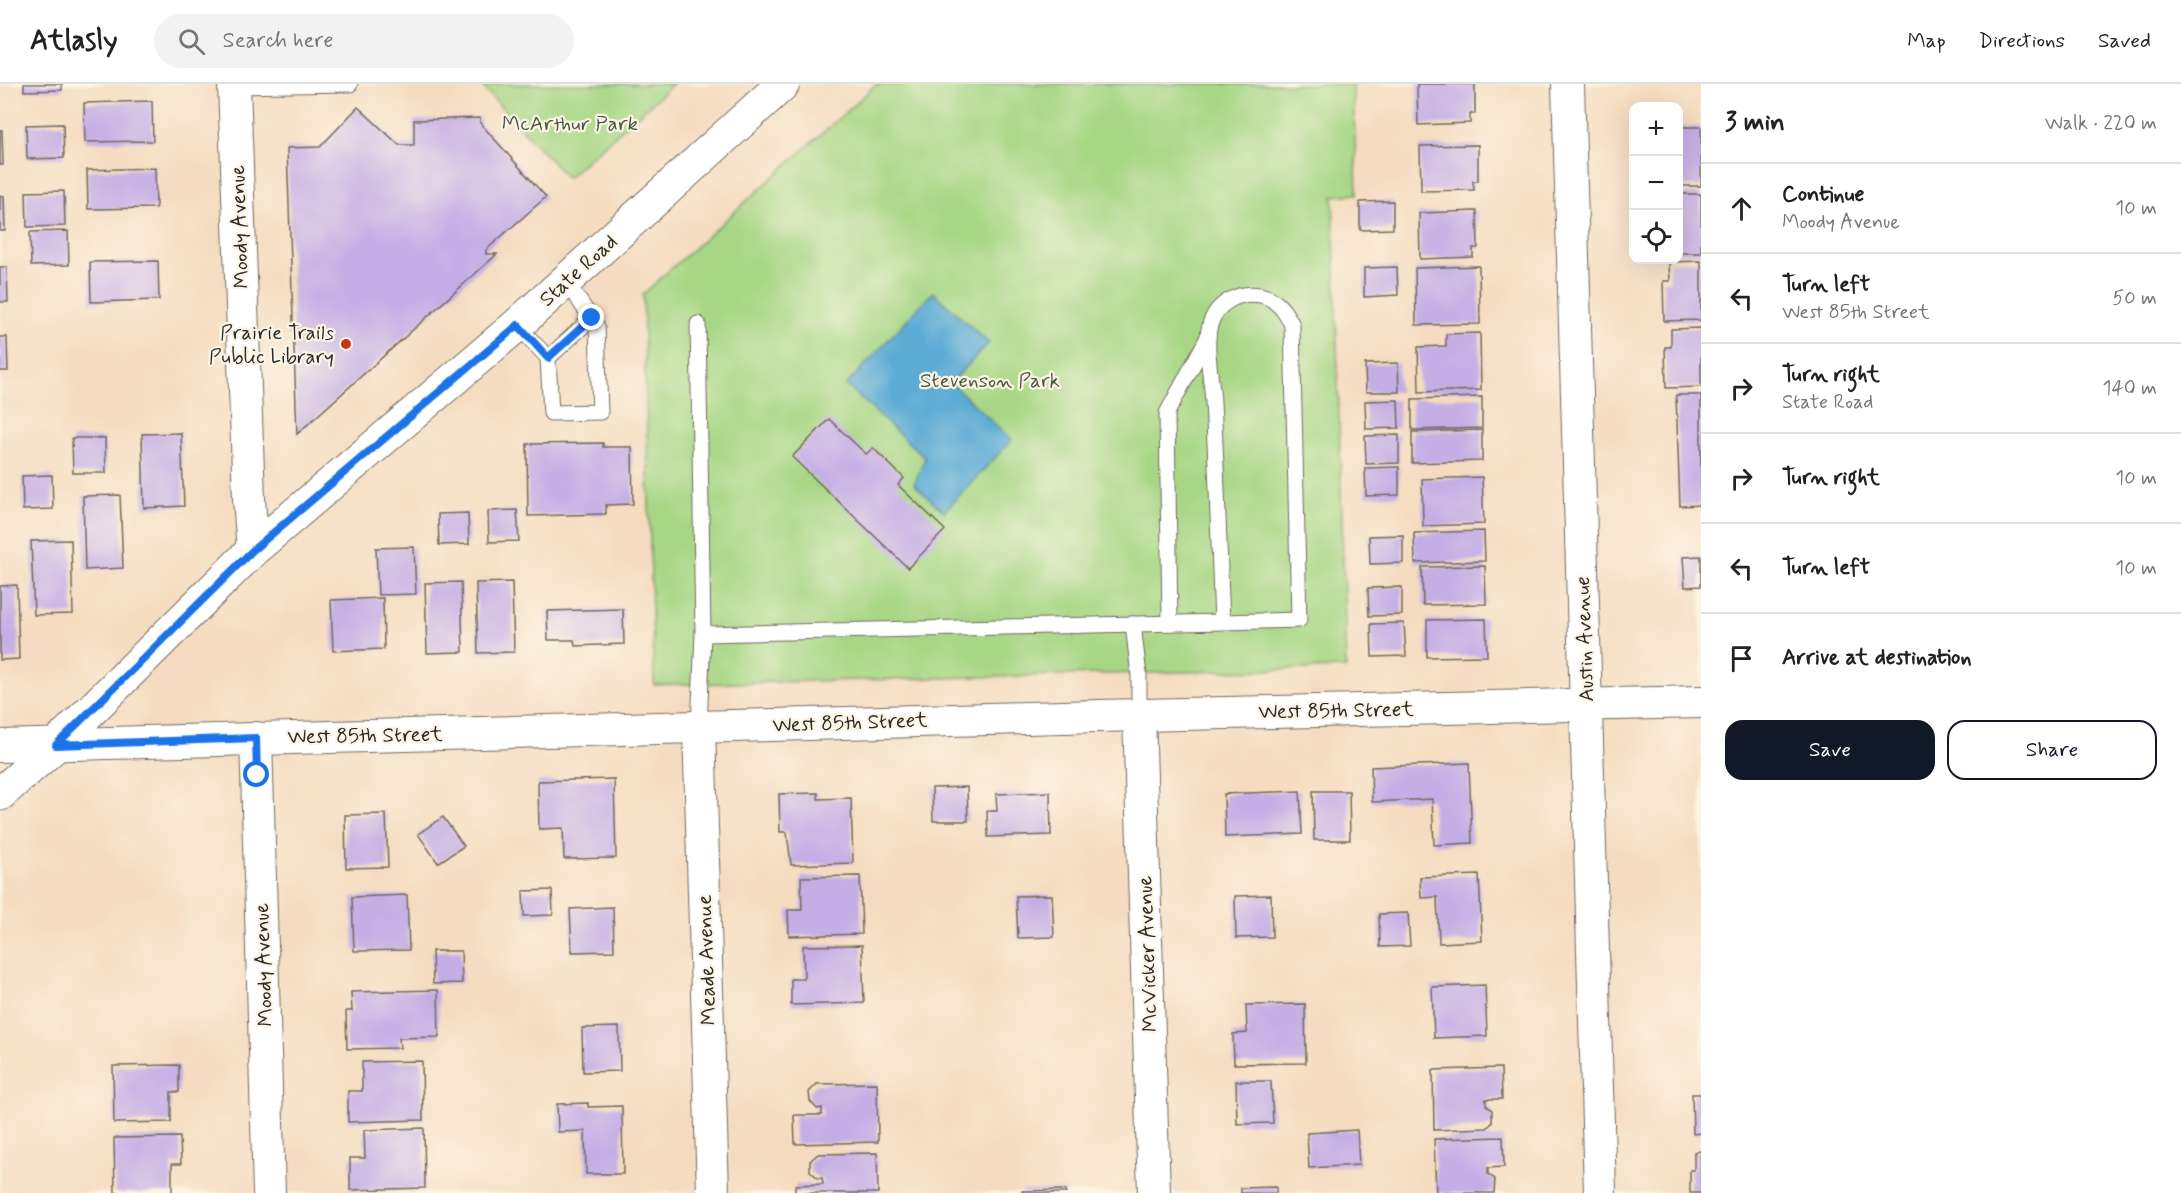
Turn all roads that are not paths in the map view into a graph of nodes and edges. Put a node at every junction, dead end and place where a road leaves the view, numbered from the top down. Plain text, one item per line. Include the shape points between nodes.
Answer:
1 (322, 84) edge
2 (350, 84) edge
3 (783, 84) edge
4 (1568, 84) edge
5 (234, 85) edge
6 (566, 281) junction
7 (592, 318) junction
8 (698, 324) dead end
9 (518, 325) junction
10 (1208, 338) junction
11 (548, 358) junction
12 (253, 550) junction
13 (1222, 622) junction
14 (1170, 623) junction
15 (1133, 624) junction
16 (704, 634) junction
17 (1701, 702) edge
18 (1585, 705) junction
19 (1139, 715) junction
20 (699, 727) junction
21 (256, 738) junction
22 (56, 745) junction
23 (0, 746) edge
24 (0, 794) edge
25 (269, 1193) edge
26 (713, 1193) edge
27 (1154, 1193) edge
28 (1600, 1193) edge

1 - 2 lane
1 - 5 lane
3 - 6 street, State Road
4 - 18 street, Austin Avenue
5 - 12 street, Moody Avenue
6 - 7 lane
6 - 9 street, State Road
7 - 11 lane
7 - 11 lane via 597,327 600,412 551,413
8 - 16 lane
9 - 11 lane
9 - 12 street, State Road
10 - 13 lane
10 - 13 lane via 1213,318 1225,302 1237,296 1264,296 1286,313 1292,325 1299,620
10 - 14 lane via 1167,413
12 - 22 street, State Road
13 - 14 lane
14 - 15 lane
15 - 16 lane
15 - 19 lane
16 - 20 lane
17 - 18 street, West 85th Street
18 - 19 street, West 85th Street
18 - 28 street, Austin Avenue
19 - 20 street, West 85th Street
19 - 27 street, McVicker Avenue
20 - 21 street, West 85th Street
20 - 26 street, Meade Avenue
21 - 22 street, West 85th Street
21 - 25 street, Moody Avenue
22 - 23 street, West 85th Street
22 - 24 street, State Road

